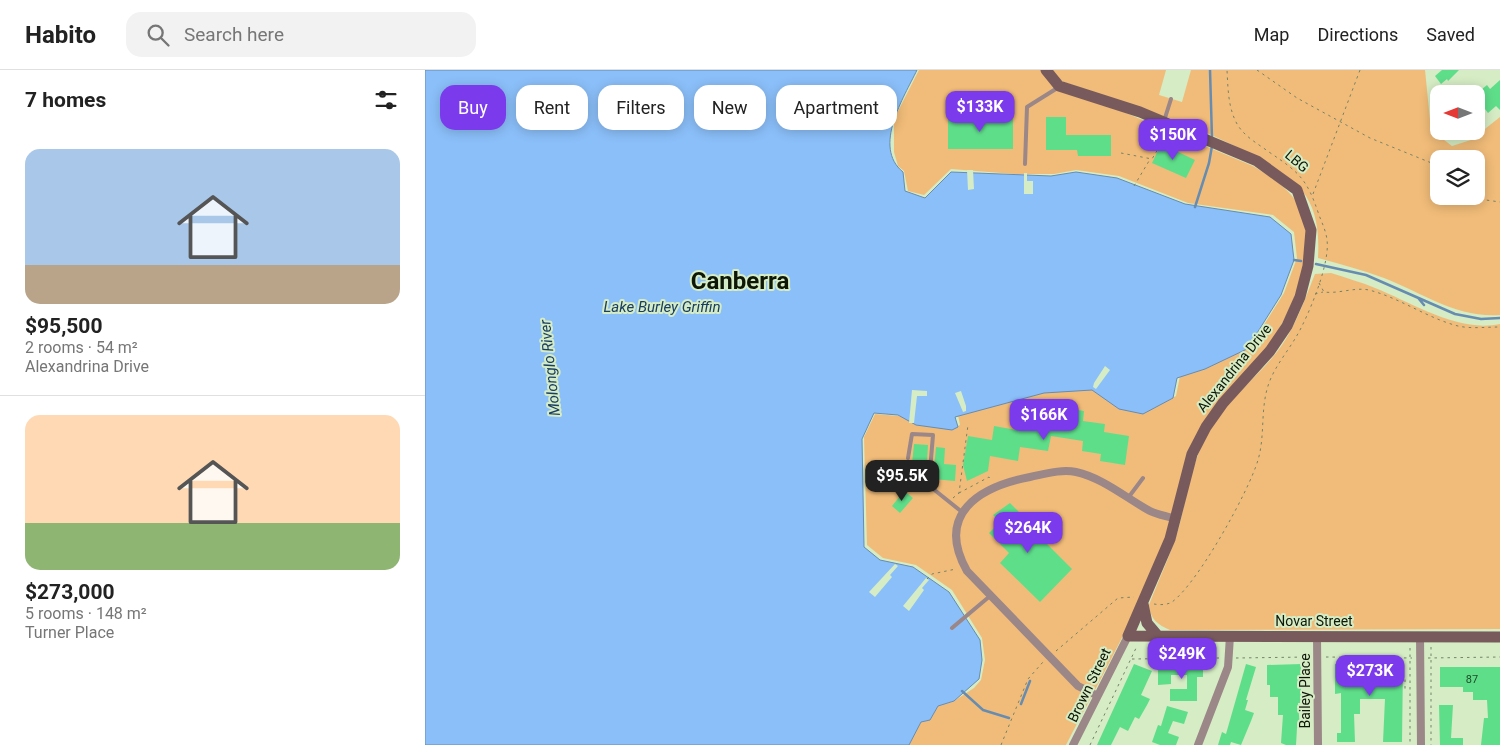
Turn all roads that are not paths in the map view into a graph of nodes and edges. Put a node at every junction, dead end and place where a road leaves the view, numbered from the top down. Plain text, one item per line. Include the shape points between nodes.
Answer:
1 (1046, 70) edge
2 (1059, 86) junction
3 (1171, 99) dead end
4 (1164, 122) junction
5 (1025, 164) dead end
6 (908, 458) dead end
7 (1143, 478) dead end
8 (1128, 498) junction
9 (962, 512) junction
10 (1175, 519) junction
11 (990, 596) junction
12 (1143, 604) junction
13 (952, 628) dead end
14 (1127, 636) junction
15 (1158, 636) junction
16 (1229, 636) junction
17 (1317, 636) junction
18 (1420, 636) junction
19 (1500, 637) edge
20 (1096, 695) junction
21 (1073, 745) edge
22 (1198, 745) edge
23 (1318, 745) edge
24 (1421, 745) edge

1 - 2 main road
2 - 4 main road, Alexandrina Drive
2 - 5 lane via 1027,107
3 - 4 lane
4 - 10 main road, Alexandrina Drive via 1257,161 1297,190 1311,230 1309,262 1300,297 1287,326 1270,351 1205,427 1193,454
6 - 9 lane via 912,434 933,435 929,483
7 - 8 lane
8 - 9 street via 1088,476 1059,472 1011,480 977,497
8 - 10 street via 1152,512
9 - 11 street via 956,537 958,554
10 - 12 main road, Alexandrina Drive
11 - 13 lane
11 - 20 street via 1078,686
12 - 14 main road, Alexandrina Drive
12 - 15 main road via 1147,623
14 - 15 main road, Novar Street
14 - 20 street, Brown Street
15 - 16 main road, Novar Street
16 - 17 main road, Novar Street
16 - 22 street via 1227,666
17 - 18 main road, Novar Street
17 - 23 street, Bailey Place
18 - 19 main road, Novar Street
18 - 24 street
20 - 21 street, Brown Street

